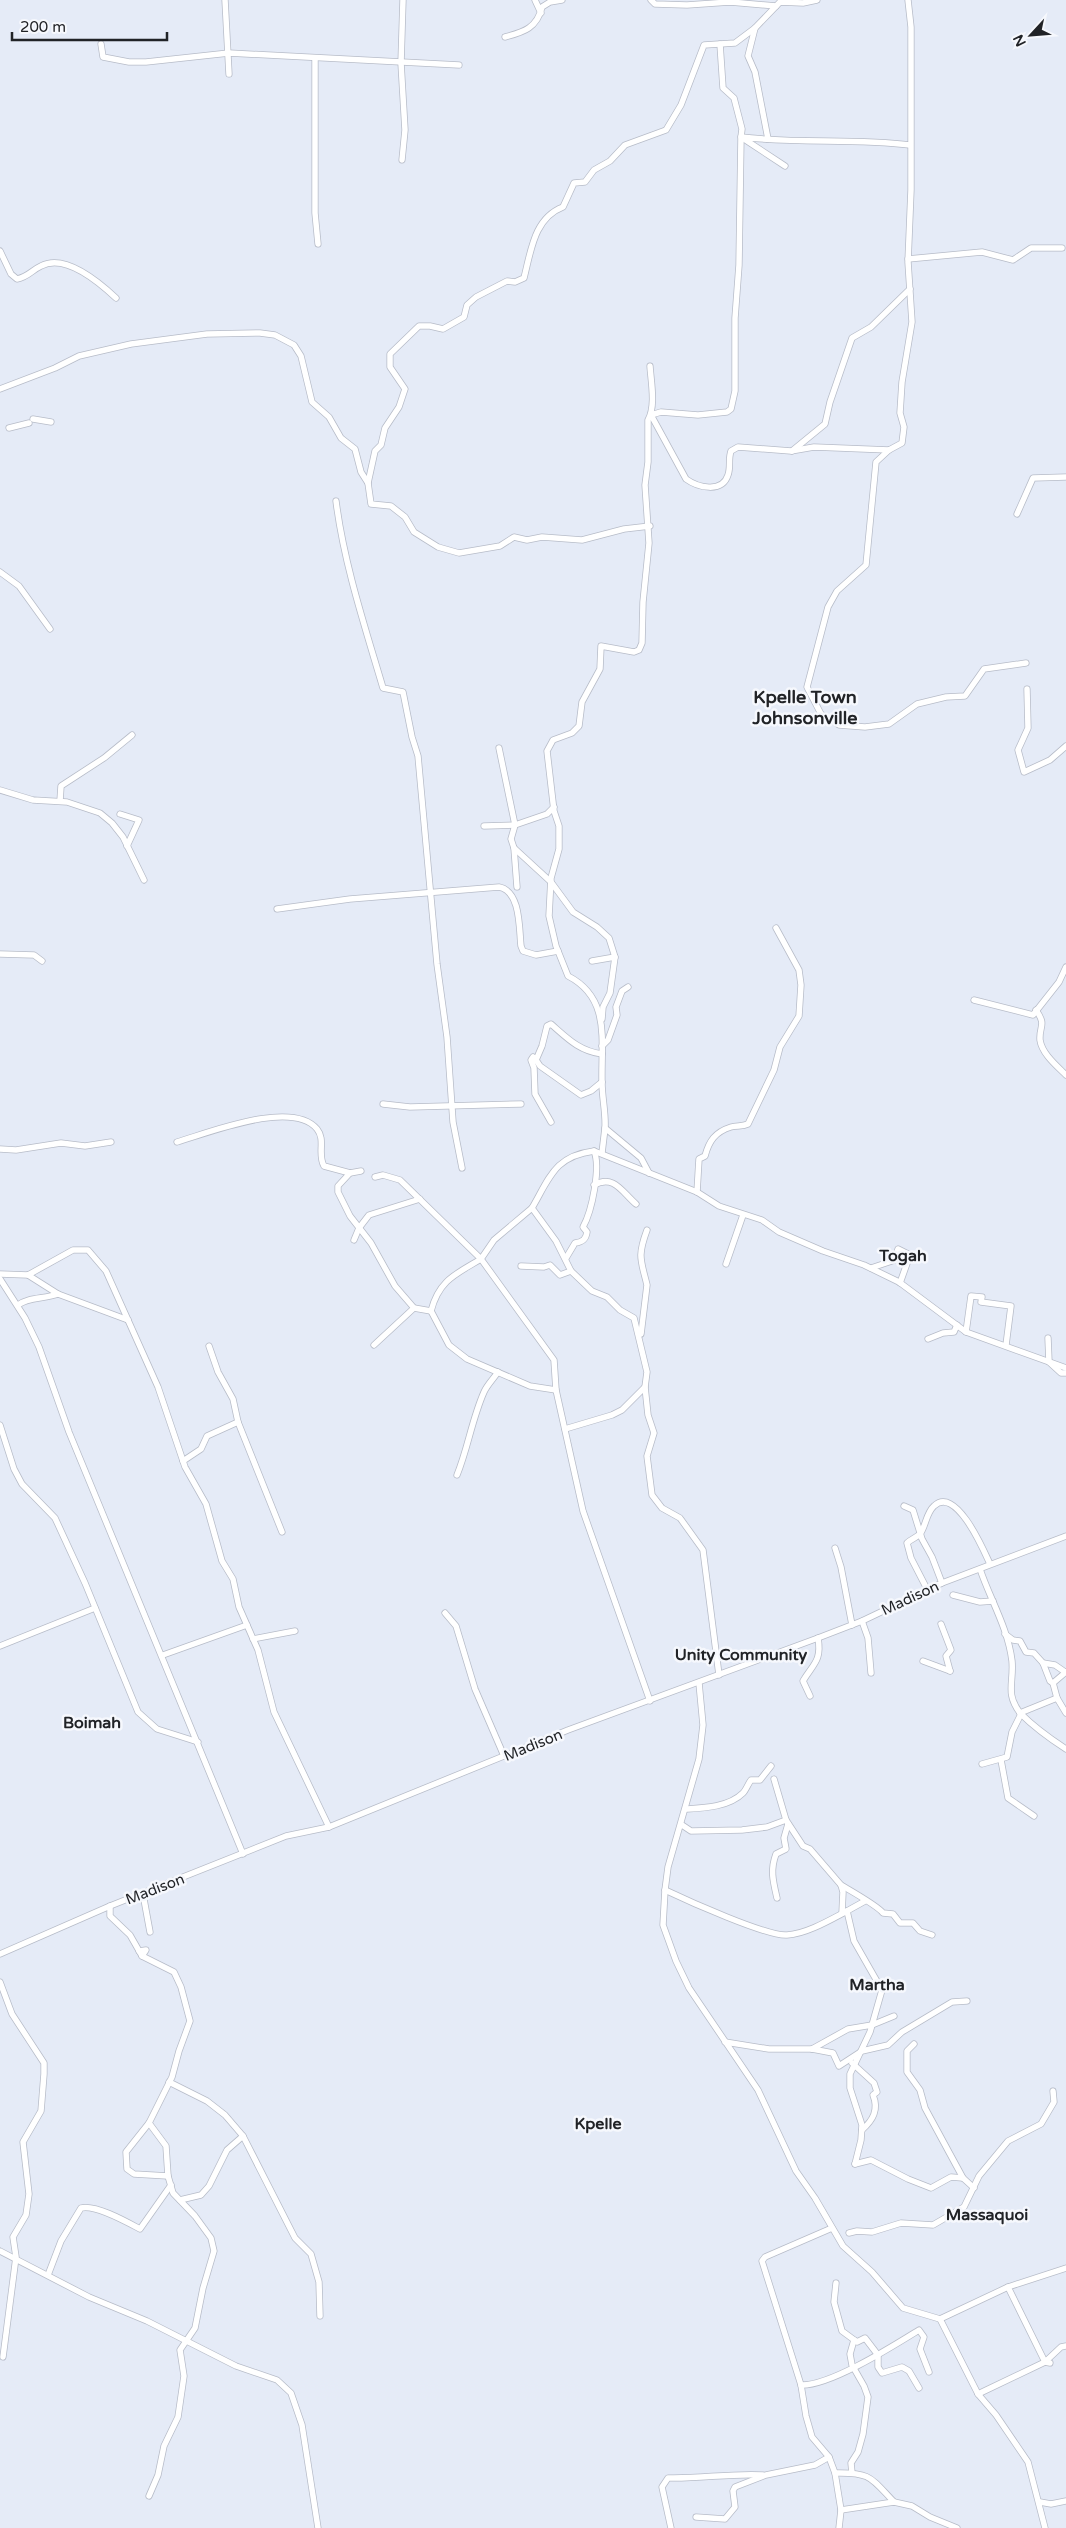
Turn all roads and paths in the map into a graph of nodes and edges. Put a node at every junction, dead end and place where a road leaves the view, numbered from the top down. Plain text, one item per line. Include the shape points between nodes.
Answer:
1 (225, 0) edge
2 (402, 0) edge
3 (535, 0) edge
4 (562, 0) edge
5 (651, 0) edge
6 (817, 0) edge
7 (908, 0) edge
8 (776, 6) junction
9 (541, 13) junction
10 (754, 28) junction
11 (505, 37) dead end
12 (101, 44) dead end
13 (720, 44) junction
14 (229, 53) junction
15 (315, 58) junction
16 (401, 64) junction
17 (459, 65) dead end
18 (230, 74) dead end
19 (742, 137) junction
20 (768, 139) junction
21 (910, 145) junction
22 (402, 160) dead end
23 (785, 166) dead end
24 (318, 244) dead end
25 (1062, 248) dead end
26 (0, 251) edge
27 (908, 259) junction
28 (910, 289) junction
29 (116, 298) dead end
30 (650, 366) dead end
31 (0, 389) edge
32 (650, 415) junction
33 (52, 422) dead end
34 (8, 428) dead end
35 (889, 450) junction
36 (791, 451) junction
37 (1066, 477) edge
38 (368, 483) junction
39 (336, 501) dead end
40 (1016, 514) dead end
41 (650, 526) junction
42 (0, 572) edge
43 (50, 629) dead end
44 (1026, 663) dead end
45 (1027, 689) dead end
46 (132, 735) dead end
47 (1066, 746) edge
48 (499, 748) dead end
49 (0, 790) edge
50 (60, 801) junction
51 (554, 808) junction
52 (120, 814) dead end
53 (514, 825) junction
54 (484, 826) dead end
55 (127, 846) junction
56 (514, 848) junction
57 (144, 880) dead end
58 (550, 882) junction
59 (517, 888) dead end
60 (430, 892) junction
61 (277, 909) dead end
62 (776, 928) dead end
63 (558, 951) junction
64 (0, 954) edge
65 (615, 957) junction
66 (42, 961) dead end
67 (592, 962) dead end
68 (1066, 967) edge
69 (628, 987) dead end
70 (974, 1000) dead end
71 (1036, 1010) junction
72 (602, 1021) junction
73 (602, 1046) junction
74 (602, 1054) junction
75 (536, 1060) junction
76 (1066, 1075) edge
77 (602, 1082) junction
78 (383, 1104) dead end
79 (520, 1104) dead end
80 (452, 1105) junction
81 (551, 1122) dead end
82 (605, 1128) junction
83 (111, 1142) dead end
84 (177, 1142) dead end
85 (0, 1149) edge
86 (594, 1151) junction
87 (602, 1153) junction
88 (462, 1168) dead end
89 (361, 1171) dead end
90 (350, 1173) junction
91 (649, 1173) junction
92 (375, 1177) dead end
93 (594, 1185) junction
94 (697, 1192) junction
95 (420, 1199) junction
96 (636, 1204) dead end
97 (532, 1208) junction
98 (742, 1215) junction
99 (359, 1228) junction
100 (647, 1230) dead end
101 (354, 1240) dead end
102 (566, 1258) junction
103 (481, 1259) junction
104 (726, 1264) dead end
105 (521, 1266) dead end
106 (870, 1268) junction
107 (571, 1271) junction
108 (0, 1274) edge
109 (12, 1274) junction
110 (28, 1275) junction
111 (1, 1280) edge
112 (900, 1283) junction
113 (58, 1294) junction
114 (18, 1304) junction
115 (414, 1308) junction
116 (431, 1311) junction
117 (128, 1320) junction
118 (958, 1325) junction
119 (966, 1332) junction
120 (1048, 1338) dead end
121 (928, 1339) dead end
122 (640, 1342) junction
123 (374, 1345) dead end
124 (1006, 1345) junction
125 (209, 1346) dead end
126 (1049, 1362) junction
127 (1066, 1368) edge
128 (498, 1372) junction
129 (1066, 1374) edge
130 (645, 1387) junction
131 (556, 1390) junction
132 (238, 1422) junction
133 (0, 1425) edge
134 (565, 1428) junction
135 (183, 1461) junction
136 (457, 1475) dead end
137 (904, 1506) dead end
138 (282, 1532) dead end
139 (920, 1534) junction
140 (1066, 1536) edge
141 (835, 1548) dead end
142 (990, 1564) junction
143 (980, 1569) junction
144 (942, 1583) junction
145 (927, 1589) junction
146 (953, 1595) dead end
147 (993, 1601) junction
148 (95, 1608) junction
149 (445, 1613) dead end
150 (862, 1621) junction
151 (941, 1624) dead end
152 (247, 1625) junction
153 (852, 1625) junction
154 (295, 1631) dead end
155 (1004, 1633) junction
156 (818, 1638) junction
157 (253, 1639) junction
158 (0, 1646) edge
159 (163, 1655) junction
160 (923, 1661) dead end
161 (1043, 1664) junction
162 (1065, 1672) edge
163 (871, 1673) dead end
164 (719, 1675) junction
165 (698, 1683) junction
166 (1053, 1683) junction
167 (810, 1696) dead end
168 (1057, 1698) junction
169 (650, 1700) junction
170 (1020, 1713) junction
171 (1066, 1713) edge
172 (198, 1742) junction
173 (1066, 1749) edge
174 (504, 1756) junction
175 (1001, 1760) junction
176 (982, 1764) dead end
177 (771, 1766) dead end
178 (774, 1779) dead end
179 (686, 1809) junction
180 (1034, 1816) dead end
181 (787, 1822) junction
182 (682, 1825) junction
183 (329, 1827) junction
184 (243, 1854) junction
185 (841, 1885) junction
186 (665, 1890) junction
187 (143, 1894) junction
188 (777, 1898) dead end
189 (865, 1901) junction
190 (110, 1906) junction
191 (844, 1912) junction
192 (150, 1932) dead end
193 (932, 1935) dead end
194 (0, 1954) edge
195 (0, 1982) edge
196 (967, 2001) dead end
197 (894, 2016) dead end
198 (872, 2025) junction
199 (725, 2042) junction
200 (914, 2044) dead end
201 (812, 2049) junction
202 (859, 2053) junction
203 (851, 2062) junction
204 (169, 2082) junction
205 (1053, 2091) dead end
206 (149, 2123) junction
207 (862, 2130) junction
208 (242, 2136) junction
209 (168, 2176) junction
210 (963, 2178) junction
211 (171, 2185) junction
212 (974, 2188) junction
213 (180, 2200) junction
214 (832, 2228) junction
215 (849, 2233) dead end
216 (0, 2250) edge
217 (16, 2257) junction
218 (1066, 2268) edge
219 (48, 2275) junction
220 (836, 2283) dead end
221 (1008, 2287) junction
222 (320, 2316) dead end
223 (940, 2319) junction
224 (854, 2340) junction
225 (187, 2341) junction
226 (1066, 2346) edge
227 (878, 2356) junction
228 (3, 2357) dead end
229 (1047, 2362) junction
230 (853, 2367) junction
231 (929, 2372) dead end
232 (801, 2385) junction
233 (919, 2388) dead end
234 (978, 2394) junction
235 (829, 2457) junction
236 (852, 2473) junction
237 (835, 2474) junction
238 (766, 2475) junction
239 (149, 2496) dead end
240 (1066, 2501) edge
241 (894, 2502) junction
242 (1040, 2502) junction
243 (841, 2510) junction
244 (696, 2517) dead end
245 (318, 2528) edge
246 (671, 2528) edge
247 (839, 2528) edge
248 (957, 2528) edge
249 (1045, 2528) edge

1 - 14 street
2 - 16 street
3 - 9 street
4 - 9 street via 550,2 542,7
5 - 8 street via 655,4 730,2
6 - 8 street via 780,2
7 - 21 street
8 - 10 street
9 - 11 street via 528,31
10 - 13 street via 735,42
10 - 20 street via 748,56 755,72
12 - 14 street via 104,57 129,62
13 - 19 street via 722,88 734,98
13 - 38 street via 704,45 681,105 666,130 625,145 610,161 594,170 585,182 574,183 563,207 552,211 538,228 524,278 508,281 476,297 467,305 464,317 443,329 419,326 390,354 390,367 405,389 375,452
14 - 15 street
14 - 18 street
15 - 16 street
15 - 24 street via 314,213
16 - 17 street
16 - 22 street via 405,130
19 - 20 street
19 - 23 street
19 - 32 street via 735,318 737,362 733,403 727,412 698,415 661,412
20 - 21 street via 872,140
21 - 27 street
25 - 27 street via 1031,248 1013,260 982,252
26 - 29 street via 11,274 18,279 54,262 96,279
27 - 28 street
28 - 35 street via 912,328 901,396 903,435 902,442
28 - 36 street via 871,327 852,338 825,424
30 - 32 street
31 - 38 street via 80,356 131,344 207,334 275,335 294,345 301,356 312,402 329,417 341,438 355,449 361,472
32 - 36 street via 686,479 696,486 709,488 725,481 731,451 738,447
32 - 41 street via 645,485
33 - 34 street via 31,421
35 - 36 street via 814,448
35 - 44 street via 876,462 866,565 837,591 828,607 806,687 821,714 838,725 865,727 889,724 916,704 966,696 984,669
37 - 40 street via 1033,478
38 - 41 street via 371,504 391,506 405,516 414,532 438,546 459,553 500,546 514,537 582,540
39 - 60 street via 338,522 363,624 383,688 403,692 418,756
41 - 51 street via 642,643 634,652 601,646 600,670 582,702 579,726 548,746
42 - 43 street via 19,586
45 - 47 street via 1028,728 1018,750 1024,772 1050,760
46 - 50 street via 61,786
48 - 53 street
49 - 50 street via 33,800
50 - 55 street via 100,813 112,823
51 - 53 street via 547,814
51 - 58 street via 559,826 559,849
52 - 55 street via 139,820
53 - 54 street
53 - 56 street via 511,839
55 - 57 street
56 - 58 street
56 - 59 street
58 - 63 street via 549,916
58 - 65 street via 573,912 609,938
60 - 61 street
60 - 63 street via 504,888 509,892 518,914 523,951 536,955
60 - 80 street
62 - 94 street via 799,970 799,1016 780,1047 774,1070 748,1124 733,1126 712,1137 705,1156 699,1158
63 - 72 street via 568,976 582,983 591,994
64 - 66 street via 34,955
65 - 67 street
65 - 72 street
68 - 71 street via 1060,982
69 - 73 street via 622,991 608,1040
70 - 71 street via 1033,1015
71 - 76 street via 1043,1020 1040,1040 1044,1050
72 - 73 street
73 - 74 street
74 - 75 street via 580,1048 551,1024 547,1026
74 - 77 street
75 - 77 street via 581,1095
75 - 81 street via 533,1057 531,1060 535,1094
77 - 82 street
78 - 80 street via 410,1107
79 - 80 street
80 - 88 street
82 - 87 street
82 - 91 street via 641,1158
83 - 85 street
84 - 90 street via 244,1122 271,1118 301,1119 317,1129 322,1140 320,1156 324,1166
86 - 87 street
86 - 93 street via 598,1161
86 - 97 street via 577,1154 560,1163
87 - 91 street
89 - 90 street
90 - 99 street via 338,1186 338,1192
91 - 94 street
92 - 95 street via 383,1175 400,1180
93 - 96 street via 605,1180 613,1182
93 - 102 street via 583,1227 586,1237 575,1242
94 - 98 street
95 - 99 street via 369,1215
95 - 103 street
97 - 102 street
97 - 103 street via 494,1240
98 - 104 street
98 - 106 street via 762,1220 797,1239
99 - 101 street
99 - 115 street via 395,1286
100 - 122 street via 639,1251 646,1285
102 - 107 street
103 - 116 street via 444,1283
103 - 131 street via 554,1360
105 - 107 street via 544,1268 550,1265 560,1275
106 - 112 street
106 - 112 street via 895,1260 898,1249 910,1255
107 - 122 street via 592,1291 607,1297 634,1318
108 - 109 street
109 - 110 street
109 - 111 street
110 - 113 street
110 - 117 street via 73,1250 88,1250 106,1271
111 - 114 street
112 - 118 street
113 - 114 street
113 - 117 street
114 - 159 street via 39,1347 69,1432
115 - 116 street
115 - 123 street
116 - 128 street via 449,1345 467,1359
117 - 135 street via 158,1387
118 - 119 street
118 - 121 street via 954,1332
119 - 124 street
119 - 124 street via 971,1296 982,1297 981,1302 1011,1306
120 - 126 street
122 - 130 street via 647,1372
124 - 126 street
125 - 132 street via 218,1372 233,1399
126 - 127 street
126 - 129 street
128 - 131 street via 530,1386
128 - 136 street via 484,1391
130 - 134 street via 612,1416
130 - 164 street via 654,1433 647,1456 652,1495 662,1508 680,1518 703,1550
131 - 134 street
132 - 135 street via 207,1436 200,1449
132 - 138 street
133 - 148 street via 14,1469 22,1484 55,1518
134 - 169 street via 583,1511
135 - 152 street via 206,1504 222,1561 233,1579
137 - 139 street via 913,1510
139 - 142 street via 933,1507 944,1502 951,1504 972,1526
139 - 144 street
139 - 145 street via 907,1546
140 - 142 street, Madison
141 - 153 street
142 - 143 street, Madison
143 - 144 street, Madison
143 - 147 street
144 - 145 street, Madison
145 - 150 street, Madison
146 - 147 street via 980,1602
147 - 155 street
148 - 158 street
148 - 172 street via 138,1712 157,1729
149 - 174 street via 456,1626 475,1689
150 - 153 street, Madison
150 - 163 street via 868,1638
151 - 160 street via 950,1644 951,1650 946,1656 950,1671
152 - 157 street
152 - 159 street
153 - 156 street, Madison
154 - 157 street
155 - 161 street via 1020,1641 1026,1652 1034,1653
155 - 170 street via 1012,1660 1011,1701
156 - 164 street, Madison
156 - 167 street via 818,1659 803,1681
157 - 183 street via 274,1712
159 - 172 street
161 - 162 street via 1055,1665
161 - 166 street
162 - 166 street
164 - 165 street, Madison
165 - 169 street, Madison
165 - 179 street via 703,1725 699,1759
166 - 168 street
168 - 170 street
168 - 171 street
169 - 174 street, Madison
170 - 173 street via 1041,1733
170 - 175 street via 1012,1732 1008,1757
172 - 184 street
174 - 183 street, Madison
175 - 176 street
175 - 180 street via 1008,1798
177 - 179 street via 760,1780 751,1780 744,1793 732,1800 705,1808
178 - 181 street
179 - 182 street
181 - 182 street via 768,1828 710,1831 691,1831
181 - 185 street via 803,1846 810,1849
181 - 188 street via 786,1849 776,1854 772,1865
182 - 186 street via 668,1867
183 - 184 street, Madison via 286,1836
184 - 187 street, Madison
185 - 189 street
185 - 191 street
186 - 191 street via 726,1916 786,1935
186 - 199 street via 663,1925 676,1961 689,1988
187 - 190 street, Madison
187 - 192 street
189 - 191 street
189 - 193 street via 879,1907 883,1913 892,1914 900,1923 913,1923 920,1931
190 - 194 street, Madison
190 - 204 street via 110,1916 130,1935 140,1953 174,1972 181,1987 190,2021
191 - 198 street via 854,1941 882,1990
195 - 217 street via 12,2014 44,2063 41,2111 23,2142 30,2194 26,2215 13,2237
196 - 202 street via 952,2002 902,2032 888,2045
197 - 198 street
198 - 201 street via 848,2029
198 - 202 street
199 - 201 street via 769,2049
199 - 214 street via 758,2090 796,2171
200 - 210 street via 907,2051 906,2072 920,2090 925,2108
201 - 203 street via 833,2053 838,2066
202 - 203 street
203 - 207 street via 850,2088
203 - 207 street via 874,2083 878,2092 873,2095 876,2103 873,2120
204 - 206 street
204 - 208 street via 207,2101 225,2115
205 - 212 street via 1054,2102 1040,2124 1008,2141 979,2176
206 - 209 street via 166,2146
206 - 209 street via 126,2152 127,2169 134,2174
207 - 210 street via 855,2164 871,2160 931,2188 950,2177
208 - 213 street via 227,2150 201,2195
208 - 222 street via 296,2238 311,2254 319,2282
209 - 211 street
210 - 212 street
211 - 213 street
211 - 219 street via 140,2229 103,2212 81,2208 60,2241
212 - 215 street via 964,2207 933,2225 901,2223 872,2232 858,2230
213 - 225 street via 211,2238 214,2251 202,2288 195,2328
214 - 223 street via 843,2246 872,2272 903,2308
214 - 232 street via 762,2261
216 - 217 street
217 - 219 street
217 - 228 street
218 - 221 street
219 - 225 street
220 - 224 street via 834,2302 839,2325 842,2332
221 - 223 street
221 - 229 street
223 - 234 street
224 - 227 street via 857,2342 865,2338
224 - 230 street via 850,2354
225 - 239 street via 180,2350 184,2376 178,2417 164,2446
225 - 245 street via 236,2366 277,2380 291,2393 302,2425
226 - 229 street
227 - 230 street
227 - 231 street via 919,2330 924,2337 920,2349
227 - 233 street via 882,2374 902,2367 910,2371
229 - 234 street
230 - 232 street via 828,2381
230 - 236 street via 868,2396 863,2434 851,2464
232 - 235 street via 812,2437
234 - 242 street via 1028,2462
235 - 237 street
235 - 238 street via 815,2465
236 - 237 street
236 - 241 street via 868,2476
237 - 243 street
238 - 244 street via 735,2488 735,2508 726,2520
238 - 246 street via 668,2478 662,2487
240 - 242 street
241 - 243 street
241 - 248 street via 912,2506
242 - 249 street
243 - 247 street

